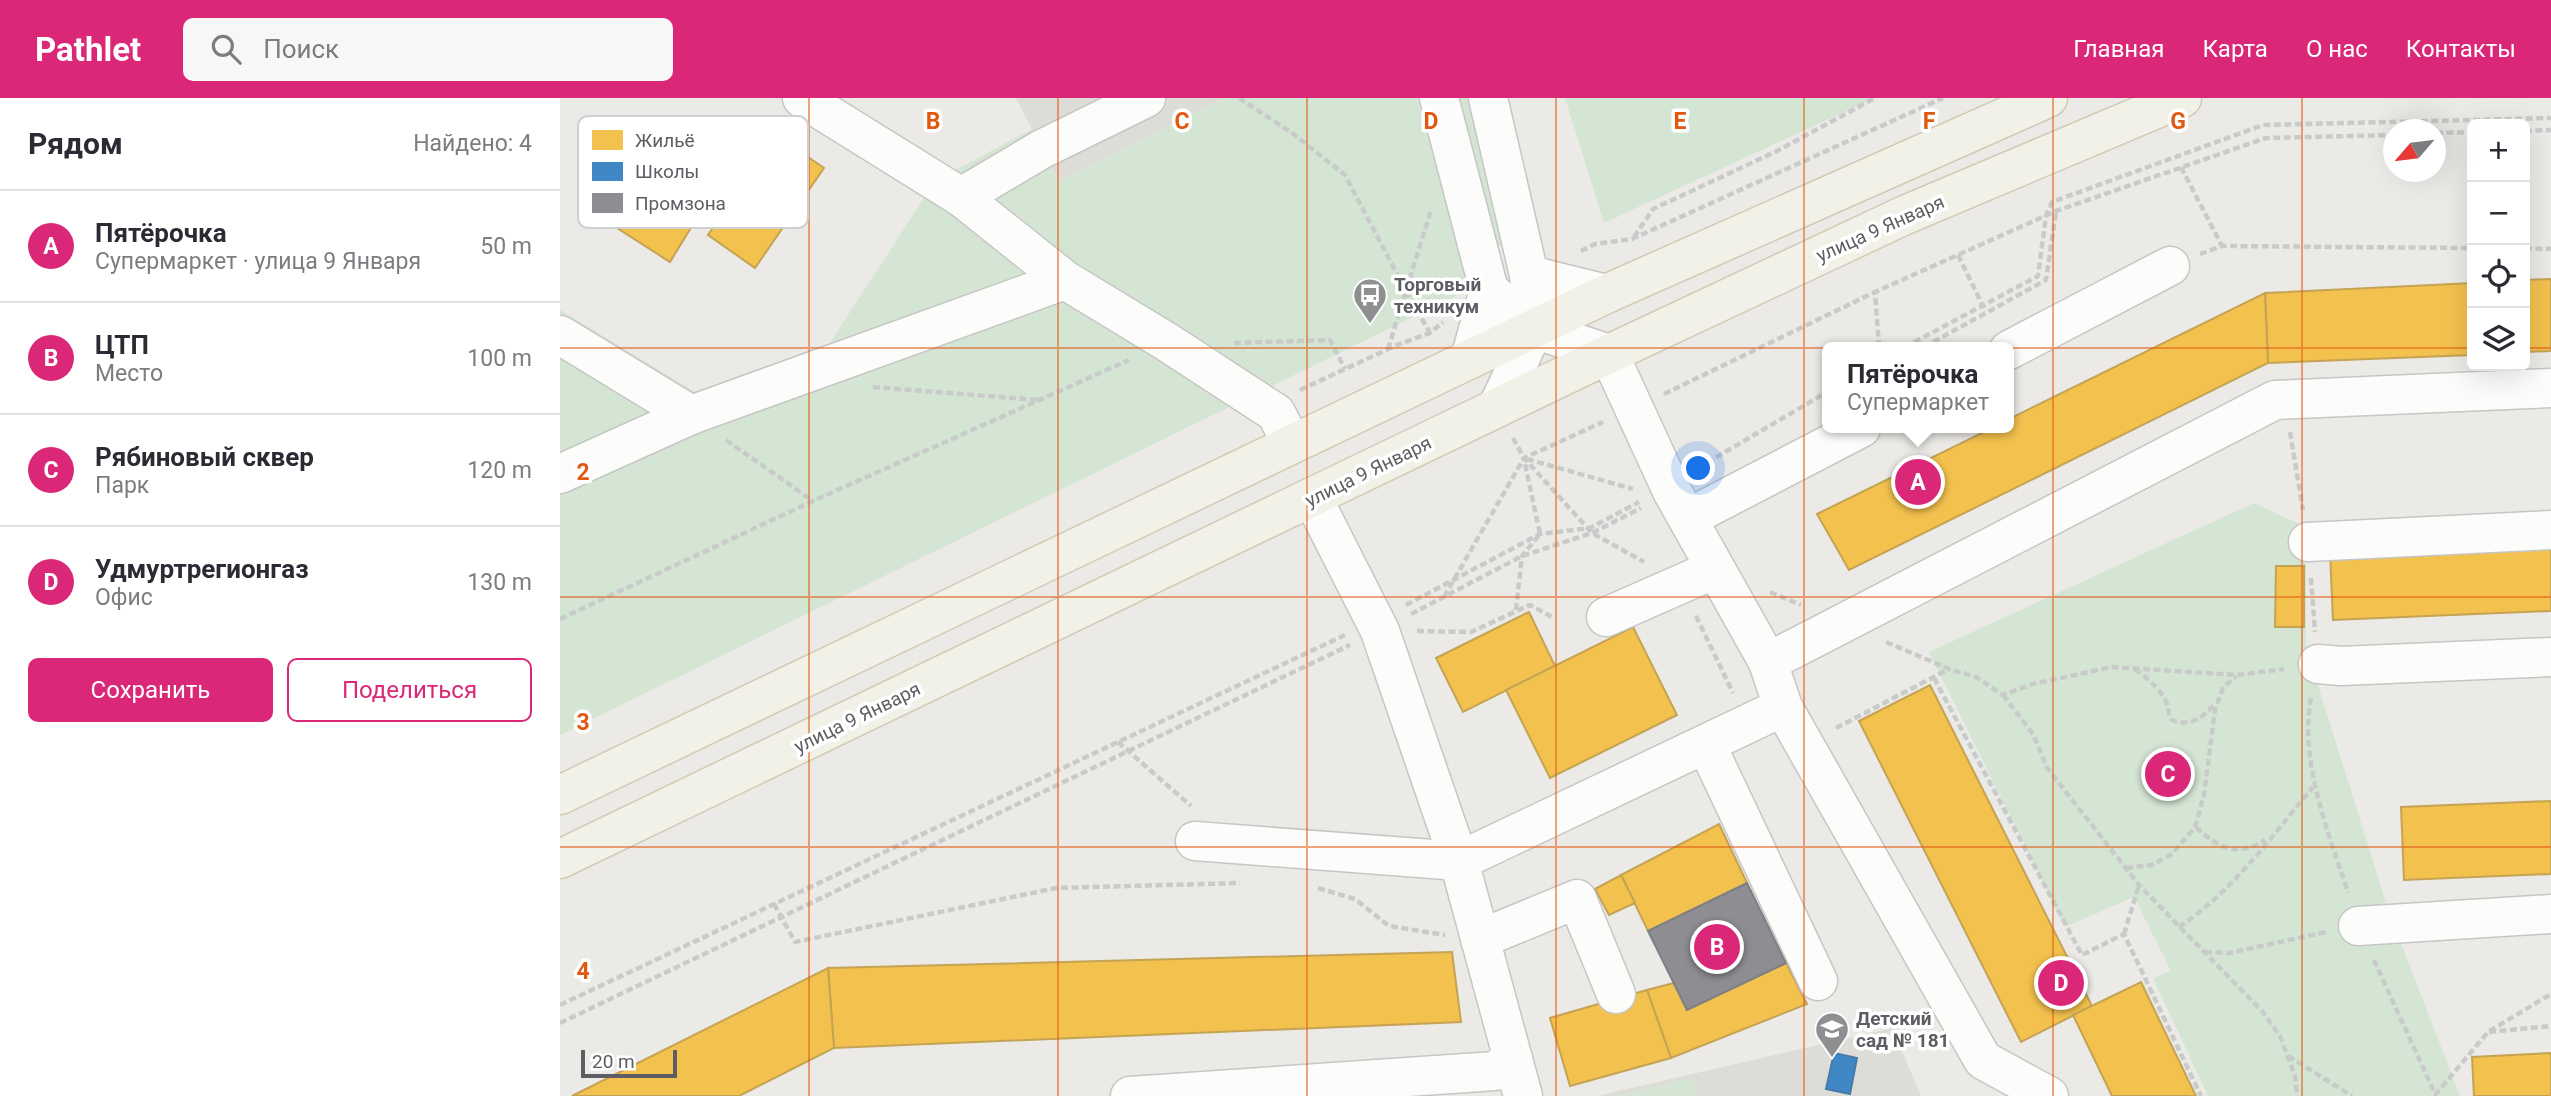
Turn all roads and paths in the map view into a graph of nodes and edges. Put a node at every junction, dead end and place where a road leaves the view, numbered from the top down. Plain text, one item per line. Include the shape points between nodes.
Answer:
1 (803, 98) edge
2 (1146, 98) edge
3 (1239, 98) edge
4 (1439, 98) edge
5 (1488, 98) edge
6 (1875, 98) edge
7 (2049, 98) edge
8 (2182, 98) edge
9 (2551, 118) edge
10 (2551, 130) edge
11 (2530, 131) edge
12 (2467, 132) edge
13 (2446, 133) edge
14 (2383, 135) edge
15 (2182, 167) junction
16 (961, 197) junction
17 (1434, 202) dead end
18 (2056, 211) junction
19 (2046, 216) junction
20 (1632, 239) dead end
21 (2222, 246) junction
22 (2467, 248) edge
23 (2530, 248) edge
24 (2551, 249) edge
25 (1958, 255) junction
26 (2170, 266) joint
27 (1529, 275) junction
28 (1065, 280) junction
29 (1489, 290) junction
30 (1406, 291) junction
31 (1875, 292) junction
32 (1606, 294) junction
33 (1983, 306) junction
34 (1986, 313) junction
35 (1534, 329) junction
36 (1430, 332) dead end
37 (560, 335) edge
38 (2001, 337) edge
39 (1879, 342) edge
40 (1915, 342) edge
41 (1933, 342) edge
42 (1220, 343) dead end
43 (1388, 350) dead end
44 (1609, 354) junction
45 (1470, 359) junction
46 (822, 368) junction
47 (1345, 369) dead end
48 (2551, 388) edge
49 (1822, 395) edge
50 (1040, 400) dead end
51 (1497, 408) junction
52 (1632, 409) junction
53 (691, 415) junction
54 (1847, 433) edge
55 (1292, 444) junction
56 (1524, 458) junction
57 (560, 474) edge
58 (1312, 497) junction
59 (1670, 497) junction
60 (813, 501) dead end
61 (2551, 530) edge
62 (1592, 533) junction
63 (1540, 534) junction
64 (2308, 541) dead end
65 (1522, 556) junction
66 (1716, 569) junction
67 (1453, 580) junction
68 (1681, 583) junction
69 (1767, 591) dead end
70 (1444, 597) junction
71 (1516, 611) junction
72 (1606, 617) dead end
73 (1554, 618) dead end
74 (1843, 623) junction
75 (1377, 626) junction
76 (2551, 657) edge
77 (1768, 662) junction
78 (2318, 664) junction
79 (2134, 668) junction
80 (1950, 669) junction
81 (2237, 675) junction
82 (1934, 677) junction
83 (2003, 695) junction
84 (2218, 701) junction
85 (1783, 707) junction
86 (1747, 724) junction
87 (1118, 742) junction
88 (1706, 744) junction
89 (1804, 745) junction
90 (1128, 752) junction
91 (2314, 787) junction
92 (560, 795) edge
93 (2195, 827) junction
94 (2272, 836) junction
95 (1195, 841) dead end
96 (1234, 844) junction
97 (560, 859) edge
98 (1459, 861) junction
99 (2126, 868) junction
100 (1243, 883) dead end
101 (2139, 885) junction
102 (1309, 886) dead end
103 (774, 904) junction
104 (2551, 914) edge
105 (781, 917) junction
106 (2358, 926) junction
107 (2179, 927) junction
108 (2124, 934) junction
109 (1468, 938) junction
110 (2205, 952) junction
111 (1818, 981) dead end
112 (1616, 994) dead end
113 (2551, 994) edge
114 (560, 1005) edge
115 (560, 1023) edge
116 (2551, 1027) edge
117 (2488, 1032) junction
118 (2288, 1056) junction
119 (1513, 1058) junction
120 (2435, 1095) edge
121 (1130, 1096) edge
122 (1523, 1096) edge
123 (2049, 1096) edge
124 (2201, 1096) edge
125 (2297, 1096) edge
126 (2352, 1096) edge

1 - 16 street
2 - 16 street via 1042,149
3 - 30 path via 1345,175
4 - 29 street
5 - 27 street
6 - 20 path via 1777,151 1653,209
7 - 32 main road
8 - 44 main road, улица 9 Января via 1905,215
9 - 19 path via 2263,125 2052,202
10 - 11 path
12 - 13 path
14 - 15 path via 2266,138
15 - 18 path
15 - 21 path
16 - 28 street
17 - 30 path
18 - 19 path
18 - 34 path via 2046,280
19 - 25 path
19 - 33 path via 2038,276
21 - 22 path
21 - 26 path
23 - 24 path
25 - 31 path
25 - 33 path
26 - 38 street
27 - 32 street
27 - 35 street
28 - 46 street
28 - 55 street via 1276,413
29 - 35 street
29 - 45 street
30 - 36 path
30 - 43 path
31 - 39 path
31 - 52 path
32 - 35 main road
33 - 34 path
33 - 40 path
34 - 38 path
34 - 41 path
35 - 44 street
35 - 45 main road
35 - 51 street
37 - 53 street
42 - 47 path via 1330,340
44 - 51 main road, улица 9 Января
44 - 52 street
45 - 55 main road
46 - 50 path via 878,389
46 - 53 street
48 - 74 street via 2275,400
49 - 59 path
51 - 58 main road, улица 9 Января
52 - 56 path
52 - 59 street
53 - 57 street
53 - 60 path
54 - 59 street
55 - 92 main road
56 - 59 path
56 - 63 path
56 - 67 path
58 - 75 street
58 - 97 main road, улица 9 Января
59 - 62 path
59 - 63 path via 1590,528
59 - 66 street
61 - 64 street
62 - 65 path
62 - 68 path
63 - 65 path
63 - 67 path
65 - 70 path
65 - 71 path
66 - 68 street
66 - 77 street
67 - 70 path
67 - 75 path
68 - 72 street
68 - 86 path
69 - 74 path
70 - 75 path
71 - 73 path via 1530,605
71 - 75 path via 1471,632
74 - 77 street
74 - 80 path
75 - 87 path
75 - 90 path
75 - 98 street
76 - 78 street
77 - 85 street
78 - 81 path
78 - 91 path via 2308,713
79 - 81 path
79 - 83 path via 2112,667
79 - 84 path via 2160,691 2172,720 2192,724
80 - 82 path
80 - 83 path via 1976,677
81 - 84 path via 2222,688
82 - 89 path
82 - 108 path via 2082,954
83 - 99 path via 2033,734 2048,768
84 - 93 path
85 - 86 street
85 - 89 street
86 - 88 street
87 - 90 path
87 - 103 path
88 - 98 street
88 - 111 street
89 - 123 street via 1983,1060
90 - 96 path
90 - 105 path
91 - 94 path
91 - 106 path
93 - 94 path via 2212,843 2238,850
93 - 99 path via 2172,853 2152,865
94 - 107 path via 2235,879
95 - 96 street
96 - 98 street
98 - 109 street
99 - 101 path
100 - 105 path via 1056,888 795,942
101 - 107 path
101 - 108 path
102 - 109 path via 1355,899 1389,926
103 - 105 path
103 - 114 path
104 - 106 street
105 - 115 path
106 - 110 path via 2229,953
106 - 120 path
107 - 110 path
108 - 124 path
109 - 112 street via 1577,899
109 - 119 street
110 - 118 path via 2262,1011
113 - 117 path
116 - 117 path
117 - 120 path
118 - 125 path
118 - 126 path
119 - 121 street via 1495,1071
119 - 122 street

